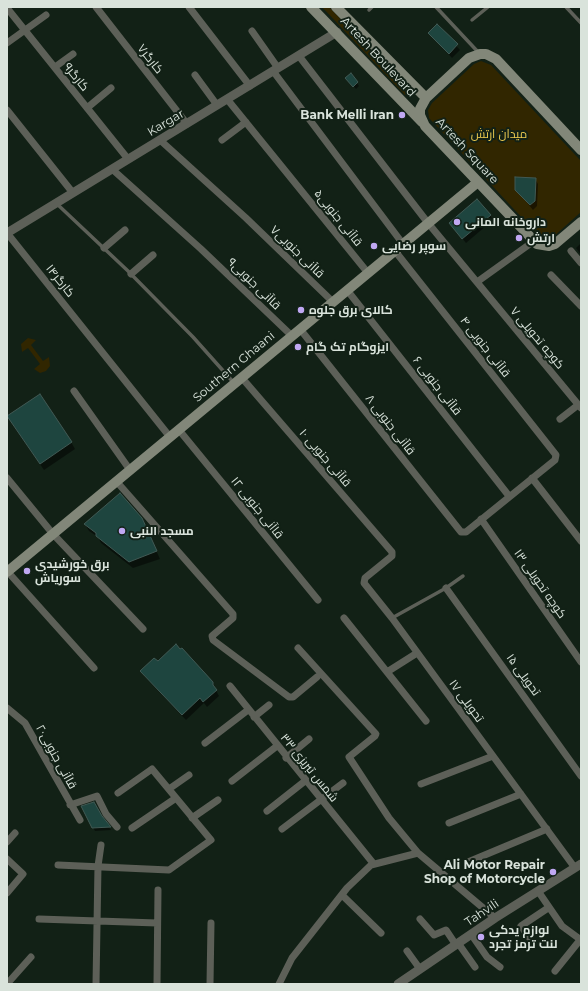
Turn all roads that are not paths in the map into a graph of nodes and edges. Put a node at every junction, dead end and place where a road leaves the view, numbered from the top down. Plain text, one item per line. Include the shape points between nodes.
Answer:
1 (96, 7) edge
2 (189, 7) edge
3 (311, 7) edge
4 (336, 7) edge
5 (436, 7) edge
6 (488, 7) edge
7 (566, 7) edge
8 (7, 8) edge
9 (46, 14) dead end
10 (472, 20) dead end
11 (581, 23) edge
12 (24, 30) junction
13 (252, 31) dead end
14 (337, 32) junction
15 (7, 43) edge
16 (73, 54) dead end
17 (480, 54) junction
18 (298, 56) junction
19 (54, 67) junction
20 (275, 70) junction
21 (194, 75) dead end
22 (250, 86) junction
23 (111, 88) dead end
24 (426, 98) junction
25 (227, 99) junction
26 (218, 105) junction
27 (87, 108) junction
28 (7, 110) edge
29 (246, 122) junction
30 (187, 124) junction
31 (425, 126) junction
32 (160, 140) junction
33 (222, 140) dead end
34 (581, 150) edge
35 (128, 159) junction
36 (112, 169) junction
37 (478, 182) junction
38 (73, 193) junction
39 (56, 203) junction
40 (581, 222) edge
41 (428, 223) junction
42 (125, 230) dead end
43 (7, 233) edge
44 (534, 242) junction
45 (399, 247) junction
46 (104, 248) junction
47 (571, 251) dead end
48 (153, 255) dead end
49 (581, 263) edge
50 (368, 272) junction
51 (131, 274) junction
52 (551, 275) dead end
53 (477, 282) junction
54 (347, 290) junction
55 (333, 302) junction
56 (581, 306) edge
57 (296, 332) junction
58 (238, 381) junction
59 (74, 391) dead end
60 (580, 407) edge
61 (560, 419) dead end
62 (179, 430) junction
63 (170, 437) junction
64 (130, 470) junction
65 (7, 478) edge
66 (532, 478) junction
67 (117, 482) junction
68 (509, 496) junction
69 (481, 519) junction
70 (54, 534) junction
71 (581, 541) edge
72 (392, 552) joint
73 (7, 572) edge
74 (463, 576) dead end
75 (446, 588) junction
76 (318, 600) dead end
77 (344, 618) dead end
78 (392, 618) junction
79 (143, 630) dead end
80 (298, 648) dead end
81 (417, 653) junction
82 (581, 662) edge
83 (94, 668) dead end
84 (387, 672) junction
85 (317, 677) dead end
86 (230, 686) dead end
87 (269, 705) dead end
88 (7, 708) edge
89 (248, 710) junction
90 (254, 717) junction
91 (426, 721) dead end
92 (309, 739) dead end
93 (205, 744) dead end
94 (277, 746) junction
95 (493, 756) junction
96 (286, 758) junction
97 (189, 775) dead end
98 (581, 776) edge
99 (232, 781) dead end
100 (305, 781) junction
101 (343, 783) dead end
102 (421, 784) dead end
103 (169, 789) junction
104 (118, 793) dead end
105 (520, 794) junction
106 (176, 798) junction
107 (218, 800) dead end
108 (321, 800) junction
109 (70, 805) junction
110 (267, 811) dead end
111 (192, 818) junction
112 (80, 820) dead end
113 (449, 823) dead end
114 (117, 827) dead end
115 (132, 828) dead end
116 (282, 829) dead end
117 (547, 829) junction
118 (15, 832) dead end
119 (7, 842) edge
120 (100, 845) dead end
121 (418, 853) junction
122 (7, 859) edge
123 (468, 862) dead end
124 (373, 863) junction
125 (58, 865) dead end
126 (98, 866) junction
127 (578, 866) edge
128 (158, 890) dead end
129 (538, 891) junction
130 (7, 893) edge
131 (342, 895) junction
132 (548, 908) junction
133 (495, 918) junction
134 (420, 919) dead end
135 (39, 920) dead end
136 (98, 921) junction
137 (157, 923) junction
138 (211, 923) dead end
139 (381, 933) dead end
140 (471, 934) junction
141 (531, 940) dead end
142 (581, 940) edge
143 (457, 944) junction
144 (407, 951) dead end
145 (31, 957) dead end
146 (475, 967) dead end
147 (500, 967) dead end
148 (420, 969) junction
149 (555, 971) dead end
150 (7, 984) edge
151 (96, 984) edge
152 (157, 984) edge
153 (210, 984) edge
154 (279, 984) edge
155 (398, 984) edge

1 - 30 street, کارگر۷
2 - 22 street
3 - 14 main road, Artesh Boulevard
4 - 24 main road, Artesh Boulevard
5 - 17 lane
6 - 10 lane
7 - 11 lane
8 - 12 street, کارگر۹
9 - 12 street
12 - 15 street
12 - 19 street, کارگر۹
13 - 20 street, قاآنی جنوبی ۴
14 - 18 street, Kargar
14 - 31 main road, Artesh Boulevard
16 - 19 street
17 - 24 main road via 469,58
17 - 34 main road via 486,54 496,60
18 - 20 street, Kargar
18 - 41 street, کوچه تحویلی ۷
19 - 27 street, کارگر۹
20 - 22 street, Kargar
20 - 45 street, قاآنی جنوبی ۴
21 - 26 street
22 - 25 street, Kargar
23 - 27 street
24 - 31 main road, Artesh Square via 420,109
25 - 26 street, Kargar
25 - 29 street, قاآنی جنوبی۵
26 - 30 street, Kargar
27 - 35 street, کارگر۹
28 - 38 street
29 - 33 street
29 - 50 street, قاآنی جنوبی۵
30 - 32 street, Kargar
31 - 37 main road, Artesh Square
32 - 35 street, Kargar
32 - 55 street, قاآنی جنوبی۷
35 - 36 street, Kargar
36 - 38 street, Kargar
36 - 57 street, قاآنی جنوبی۹
37 - 41 main road, Southern Ghaani
37 - 44 main road, Artesh Square
38 - 39 street, Kargar
39 - 43 street, Kargar
39 - 46 lane
40 - 44 main road via 555,244 543,246
41 - 45 main road, Southern Ghaani
41 - 53 street, کوچه تحویلی ۷
42 - 46 street
43 - 63 street, کارگر۱۴
44 - 53 street
45 - 50 main road, Southern Ghaani
45 - 66 street, قاآنی جنوبی ۴ via 556,458
46 - 51 lane
47 - 49 street
48 - 51 street
50 - 54 main road, Southern Ghaani
51 - 58 lane
52 - 56 street
53 - 60 street, کوچه تحویلی ۷
54 - 55 main road, Southern Ghaani
54 - 68 street, قاآنی جنوبی ۶
55 - 57 main road, Southern Ghaani
57 - 58 main road, Southern Ghaani
57 - 69 street, قاآنی جنوبی ۸ via 461,532
58 - 62 main road, Southern Ghaani
58 - 72 street, قاآنی جنوبی ۱۰
59 - 64 street
60 - 61 street
62 - 63 main road, Southern Ghaani
62 - 76 street, قاآنی جنوبی ۱۲
63 - 64 main road, Southern Ghaani
64 - 67 main road, Southern Ghaani
65 - 70 street
66 - 68 street
66 - 71 street
67 - 70 main road, Southern Ghaani
67 - 85 street via 233,616 212,636 213,640 289,697 293,698
68 - 69 street
69 - 82 street, کوچه تحویلی ۱۳
70 - 73 main road, Southern Ghaani
70 - 79 street
72 - 78 street, تحویلی ۱۷ via 392,556 363,580
73 - 83 street
74 - 75 lane
75 - 78 lane
75 - 98 street, تحویلی ۱۵
77 - 84 street
78 - 81 street, تحویلی ۱۷
80 - 121 street via 376,734 349,757 389,818
81 - 84 street
81 - 95 street, تحویلی ۱۷
84 - 91 street
86 - 89 street, شمس تبریزی ۳۳
87 - 90 street
88 - 109 street, ۲۰قاآنی جنوبی via 25,723
89 - 90 street, شمس تبریزی ۳۳
89 - 93 street
90 - 94 street, شمس تبریزی ۳۳
92 - 96 street
94 - 96 street, شمس تبریزی ۳۳
94 - 99 street
95 - 102 street
95 - 105 street, تحویلی ۱۷
96 - 100 street, شمس تبریزی ۳۳
97 - 103 street
100 - 108 street, شمس تبریزی ۳۳
100 - 110 street
101 - 108 street
103 - 104 street via 152,769
103 - 106 street
105 - 113 street
105 - 117 street, تحویلی ۱۷
106 - 111 street
106 - 115 street
107 - 111 street
108 - 116 street
108 - 124 street, شمس تبریزی ۳۳
109 - 112 street, ۲۰قاآنی جنوبی
109 - 114 street via 97,796 106,814
111 - 126 street via 211,840 169,870
117 - 123 street
117 - 127 street, تحویلی ۱۷
118 - 119 street
120 - 126 street
121 - 124 street
121 - 133 street
122 - 130 street via 23,874
124 - 131 street
125 - 126 street
126 - 136 street
127 - 129 street, Tahvili
128 - 137 street
129 - 132 street
129 - 133 street, Tahvili
131 - 139 street
131 - 154 street via 292,958
132 - 141 street via 521,926
132 - 142 street via 562,926
133 - 140 street, Tahvili
134 - 143 street via 434,935 446,930
135 - 136 street
136 - 137 street
136 - 151 street
137 - 152 street
138 - 153 street
140 - 143 street, Tahvili
140 - 147 street via 487,957
142 - 149 street
143 - 146 street
143 - 148 street, Tahvili
144 - 148 street
145 - 150 street
148 - 155 street, Tahvili

